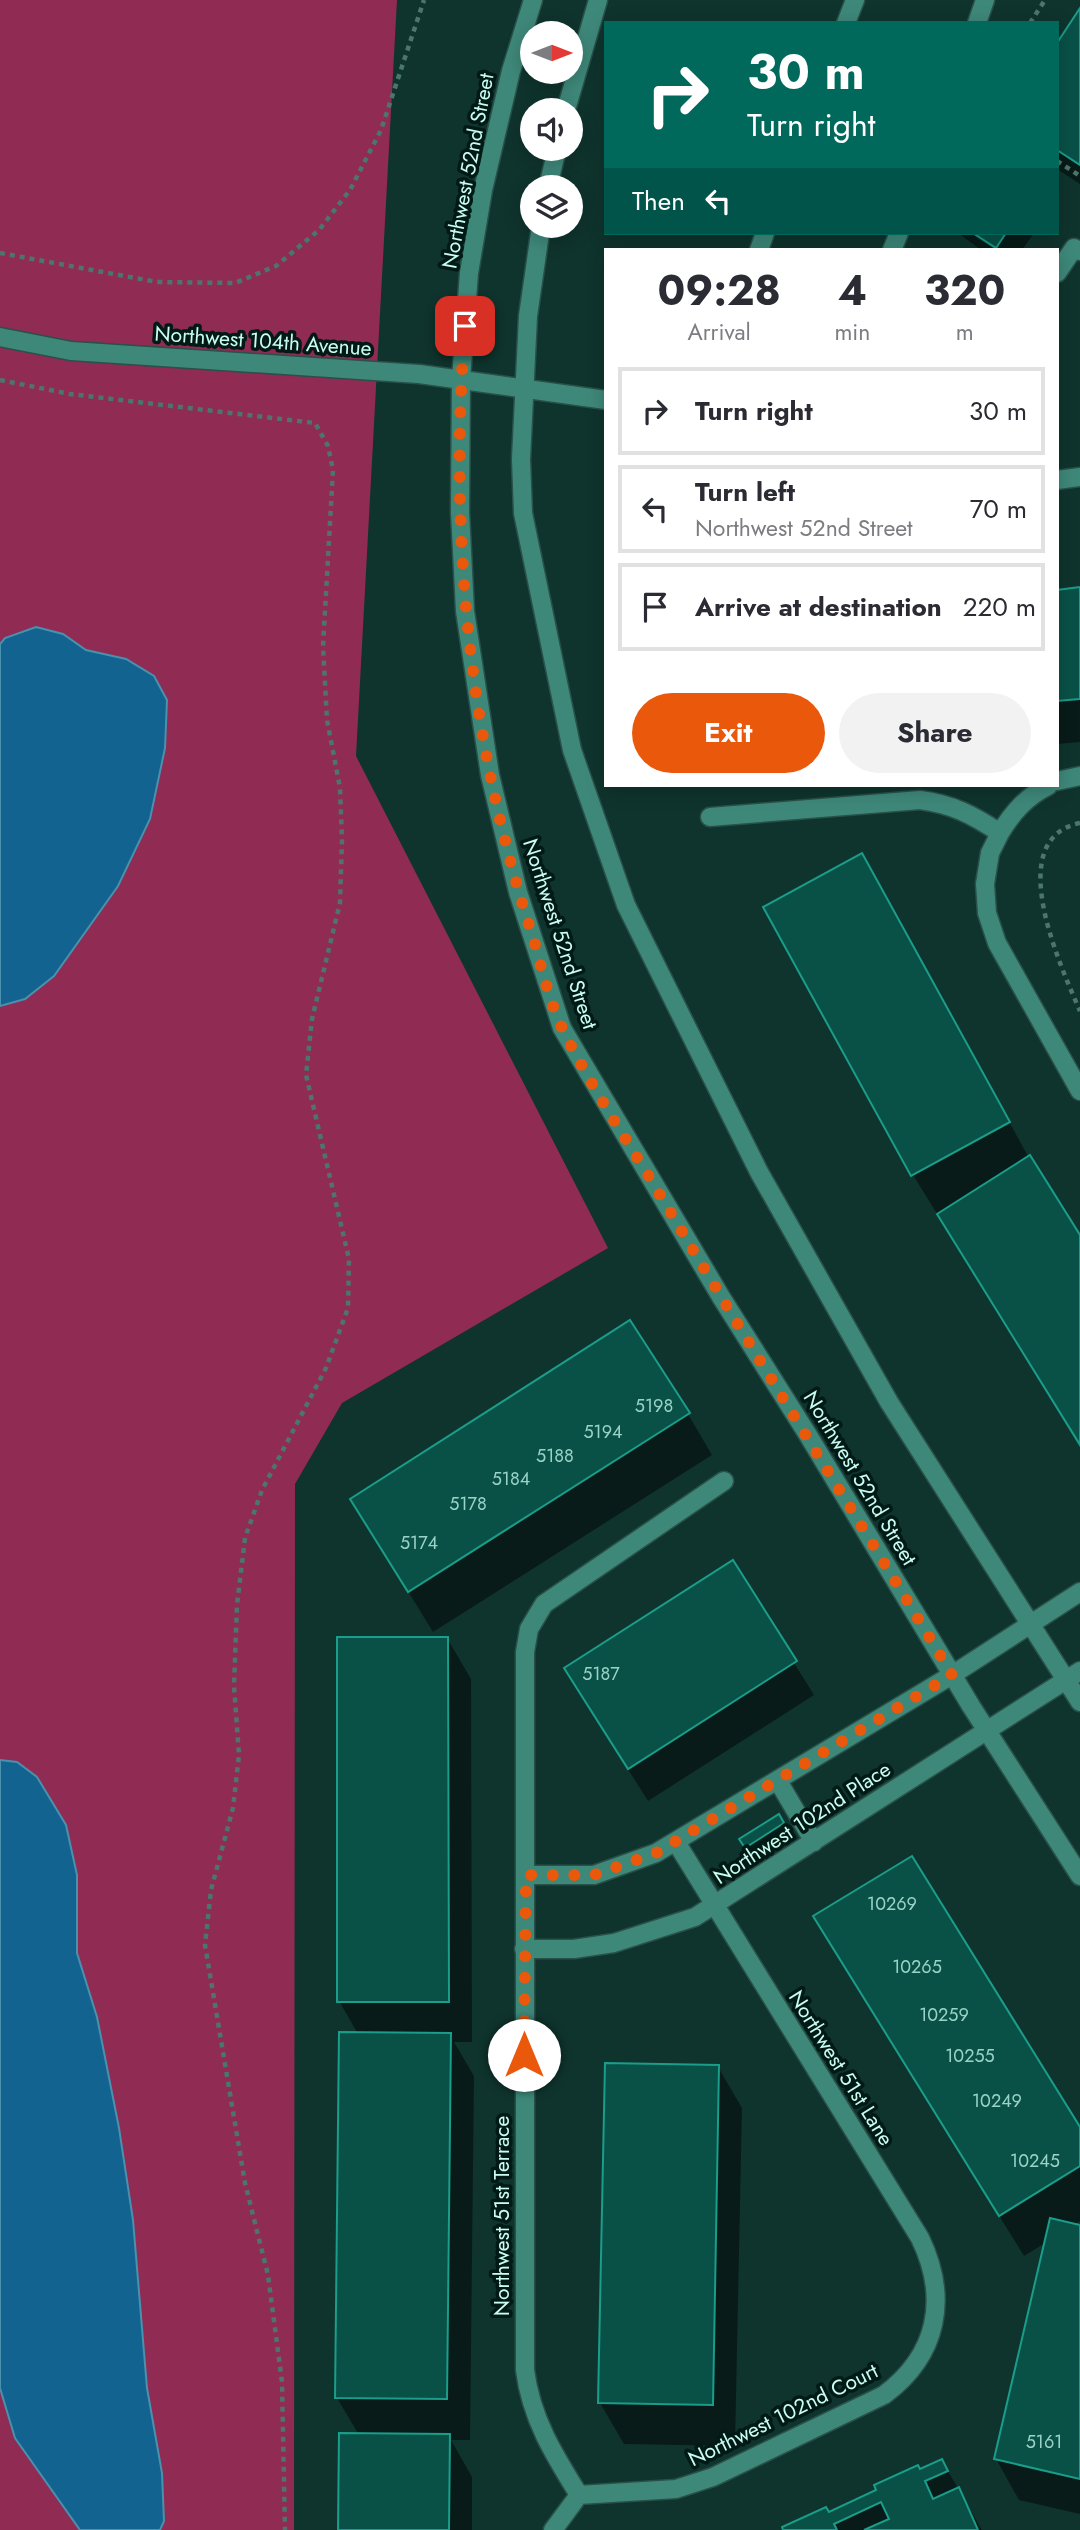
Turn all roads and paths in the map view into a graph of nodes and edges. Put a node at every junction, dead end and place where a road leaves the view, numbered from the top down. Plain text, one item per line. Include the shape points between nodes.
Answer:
1 (424, 0) edge
2 (533, 0) edge
3 (598, 0) edge
4 (855, 0) edge
5 (985, 0) edge
6 (1045, 0) edge
7 (847, 21) edge
8 (978, 21) edge
9 (1031, 21) edge
10 (569, 98) edge
11 (1059, 162) edge
12 (1080, 176) edge
13 (539, 238) edge
14 (1080, 251) edge
15 (0, 253) edge
16 (1059, 269) edge
17 (0, 337) edge
18 (461, 379) junction
19 (0, 380) edge
20 (524, 388) junction
21 (604, 400) edge
22 (1080, 776) edge
23 (1059, 781) edge
24 (1046, 787) edge
25 (710, 817) dead end
26 (1080, 823) edge
27 (1000, 832) junction
28 (1080, 1011) edge
29 (1080, 1091) edge
30 (724, 1481) dead end
31 (1080, 1592) edge
32 (1029, 1622) junction
33 (952, 1675) junction
34 (1073, 1675) edge
35 (1080, 1702) edge
36 (986, 1730) junction
37 (778, 1782) junction
38 (677, 1842) junction
39 (814, 1842) junction
40 (526, 1875) junction
41 (1080, 1876) edge
42 (714, 1908) junction
43 (524, 1949) junction
44 (933, 2328) joint
45 (579, 2495) junction
46 (285, 2530) edge
47 (553, 2530) edge

1 - 15 path via 381,130 350,190 319,230 276,266 235,283 157,282
2 - 18 street, Northwest 52nd Street via 483,190 469,273
3 - 10 street
4 - 7 street
5 - 8 street
6 - 9 path
11 - 12 path
13 - 20 street
14 - 16 street via 1074,247
17 - 18 street, Northwest 104th Avenue via 71,351
18 - 20 street, Northwest 104th Avenue
18 - 33 street, Northwest 52nd Street via 465,611 489,775 518,892 562,1028
19 - 46 path via 70,394 315,423 328,446 333,471 323,646 327,720 340,788 340,903 312,1019 306,1075 349,1259 348,1308 326,1368 262,1490 245,1538 234,1673 239,1755 233,1808 211,1890 205,1945 245,2183 270,2289 282,2382
20 - 21 street, Northwest 104th Avenue
20 - 32 street via 523,513 572,750 626,905 773,1196 890,1402
22 - 23 street
24 - 27 street via 1013,811
25 - 27 street via 920,800 968,811
26 - 28 path via 1053,834 1040,864 1040,890 1049,924
27 - 29 street via 990,853 985,884 987,913 998,943
30 - 40 street, Northwest 51st Terrace via 544,1604 529,1629 525,1652
31 - 32 street
32 - 33 street
32 - 34 street
33 - 36 street, Northwest 52nd Street
33 - 37 street
34 - 35 street
34 - 36 street, Northwest 102nd Place
36 - 39 street, Northwest 102nd Place
36 - 41 street, Northwest 52nd Street
37 - 38 street
37 - 39 street
38 - 40 street via 594,1875
38 - 42 street, Northwest 51st Lane
39 - 42 street, Northwest 102nd Place
40 - 43 street, Northwest 51st Terrace
42 - 43 street, Northwest 102nd Place via 614,1944
42 - 44 street, Northwest 51st Lane via 920,2238 932,2262 937,2301
43 - 45 street, Northwest 51st Terrace via 525,2370 539,2427
44 - 45 street, Northwest 102nd Court via 907,2378 884,2395 747,2462 677,2489
45 - 47 street

